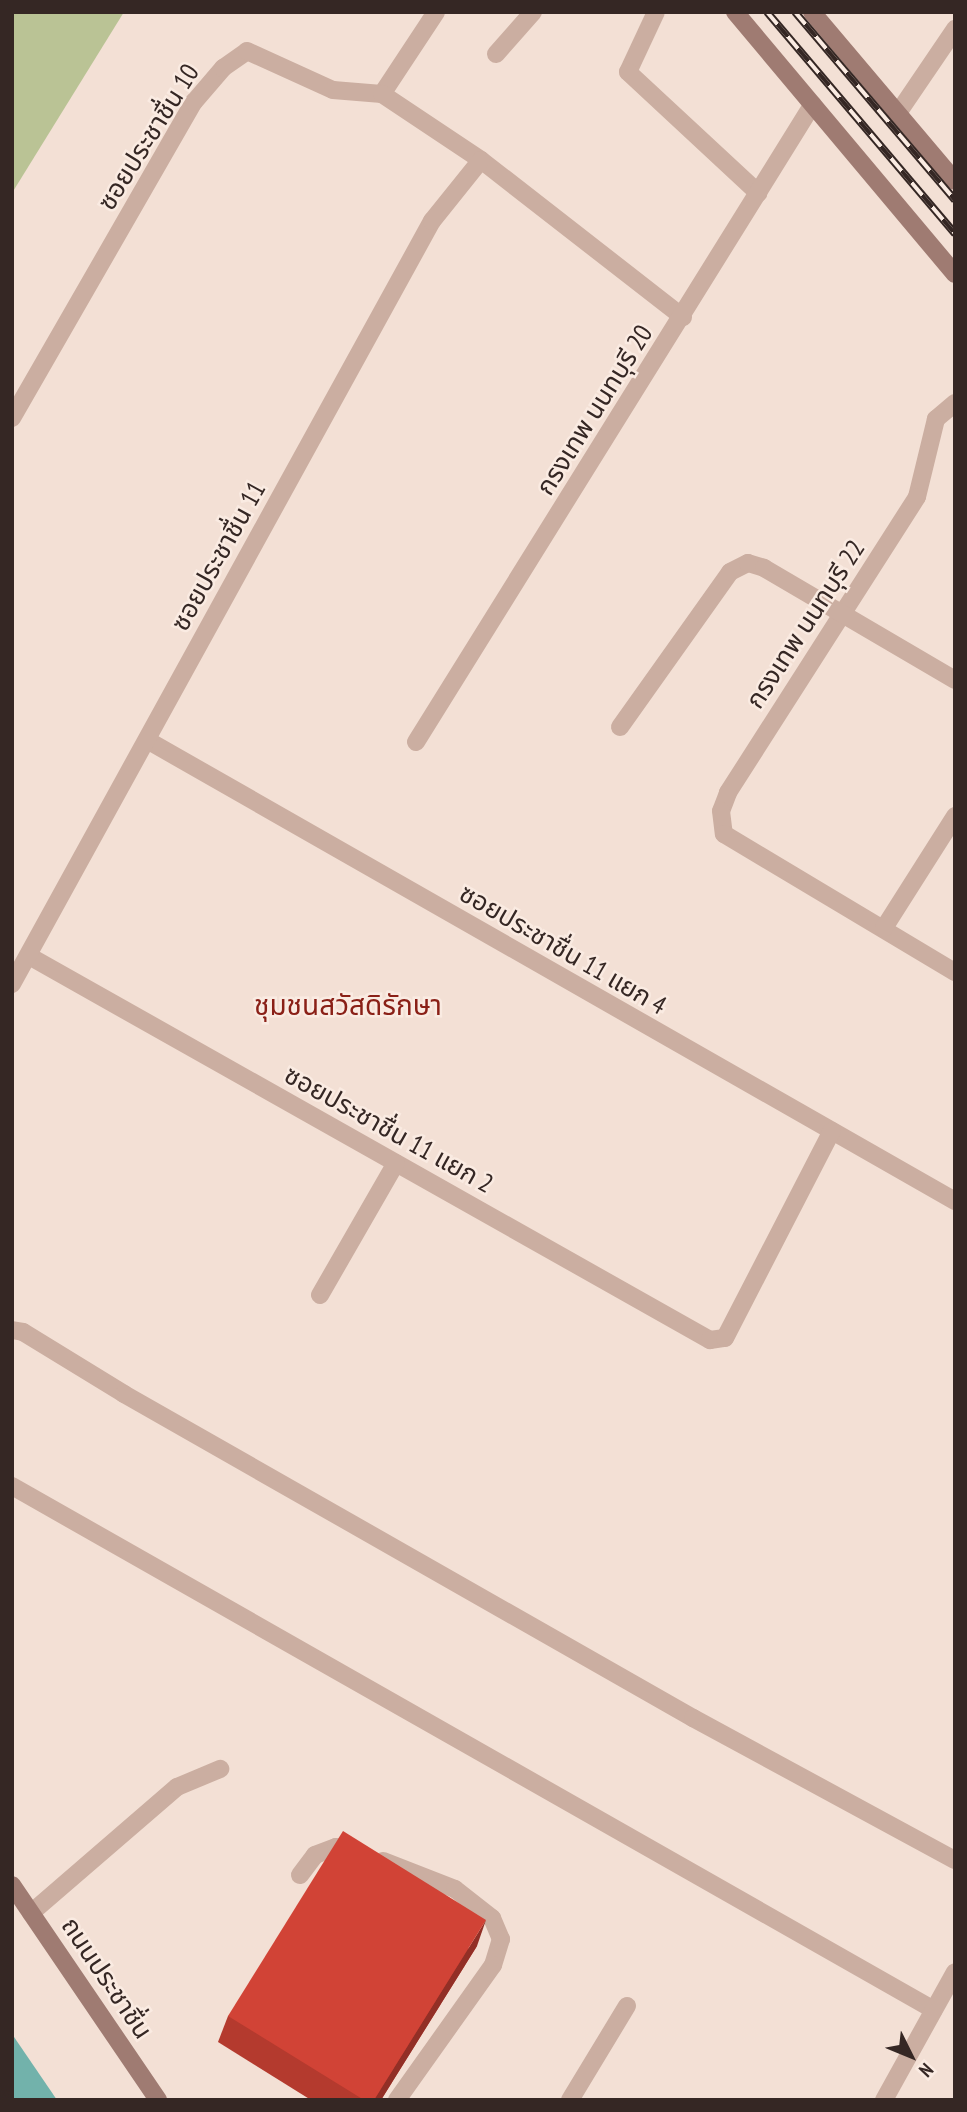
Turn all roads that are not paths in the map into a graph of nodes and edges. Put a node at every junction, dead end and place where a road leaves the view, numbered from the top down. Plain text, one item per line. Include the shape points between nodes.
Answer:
1 (436, 12) edge
2 (533, 12) edge
3 (656, 12) edge
4 (735, 12) edge
5 (812, 12) edge
6 (955, 29) edge
7 (496, 54) dead end
8 (382, 94) junction
9 (813, 104) junction
10 (898, 113) junction
11 (481, 160) junction
12 (955, 181) edge
13 (758, 192) junction
14 (955, 274) edge
15 (683, 317) junction
16 (955, 403) edge
17 (12, 418) edge
18 (843, 615) junction
19 (955, 680) edge
20 (620, 727) dead end
21 (147, 740) junction
22 (416, 742) dead end
23 (955, 816) edge
24 (884, 928) junction
25 (29, 956) junction
26 (955, 972) edge
27 (12, 984) edge
28 (832, 1131) junction
29 (396, 1163) junction
30 (955, 1201) edge
31 (320, 1295) dead end
32 (12, 1331) edge
33 (12, 1486) edge
34 (220, 1769) dead end
35 (955, 1860) edge
36 (300, 1875) dead end
37 (12, 1885) edge
38 (31, 1913) junction
39 (955, 1972) edge
40 (627, 2006) dead end
41 (934, 2010) junction
42 (158, 2100) edge
43 (397, 2100) edge
44 (570, 2100) edge
45 (884, 2100) edge

1 - 8 street
2 - 7 street
3 - 13 street via 628,72
4 - 9 main road
5 - 10 main road
6 - 10 street
8 - 11 street, ซอยประชาชื่น 10
8 - 17 street, ซอยประชาชื่น 10 via 333,90 247,51 223,68 194,103
9 - 13 street, กรงเทพ นนทบุรี 20
9 - 14 main road
10 - 12 main road
11 - 15 street, ซอยประชาชื่น 10
11 - 21 street, ซอยประชาชื่น 11 via 432,221
13 - 15 street, กรงเทพ นนทบุรี 20
15 - 22 street, กรงเทพ นนทบุรี 20
16 - 18 street, กรงเทพ นนทบุรี 22 via 936,419 917,498
18 - 19 street
18 - 20 street via 764,568 748,563 730,572
18 - 24 street, กรงเทพ นนทบุรี 22 via 720,811 724,834
21 - 25 street, ซอยประชาชื่น 11
21 - 28 street, ซอยประชาชื่น 11 แยก 4
23 - 24 street
24 - 26 street, กรงเทพ นนทบุรี 22
25 - 27 street, ซอยประชาชื่น 11
25 - 29 street, ซอยประชาชื่น 11 แยก 2
28 - 29 street, ซอยประชาชื่น 11 แยก 2 via 725,1338 710,1340
28 - 30 street, ซอยประชาชื่น 11 แยก 4
29 - 31 street
32 - 35 street via 23,1332 694,1718
33 - 41 street
34 - 38 street via 177,1787
36 - 43 street via 315,1855 336,1847 359,1851 454,1889 492,1919 501,1939 493,1965
37 - 38 main road, ถนนประชาชื่น
38 - 42 main road, ถนนประชาชื่น
39 - 41 street
40 - 44 street
41 - 45 street

